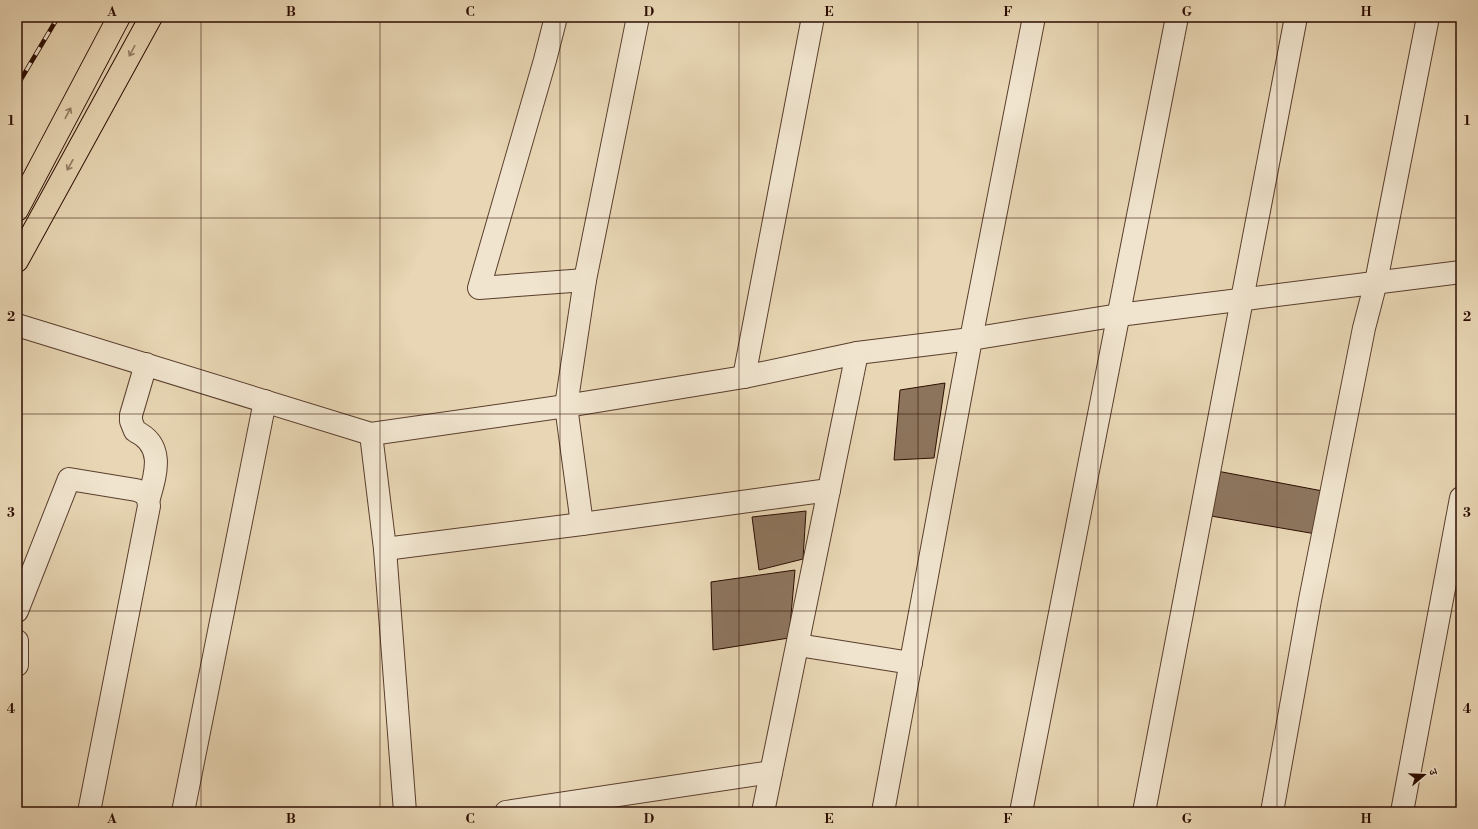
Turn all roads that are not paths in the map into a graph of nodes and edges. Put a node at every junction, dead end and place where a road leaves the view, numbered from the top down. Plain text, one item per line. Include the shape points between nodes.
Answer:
1 (119, 17) edge
2 (150, 17) edge
3 (556, 17) edge
4 (638, 17) edge
5 (813, 17) edge
6 (1034, 17) edge
7 (1177, 17) edge
8 (1296, 17) edge
9 (1428, 17) edge
10 (17, 210) edge
11 (17, 261) edge
12 (1461, 272) edge
13 (585, 280) junction
14 (1376, 282) junction
15 (1241, 300) junction
16 (1119, 315) junction
17 (17, 325) edge
18 (971, 339) junction
19 (857, 353) junction
20 (146, 364) junction
21 (744, 377) junction
22 (265, 401) junction
23 (566, 406) junction
24 (371, 434) junction
25 (829, 490) junction
26 (148, 498) junction
27 (1461, 498) edge
28 (582, 524) junction
29 (385, 549) junction
30 (17, 610) edge
31 (17, 640) edge
32 (798, 645) junction
33 (911, 663) junction
34 (17, 665) edge
35 (771, 772) junction
36 (89, 812) edge
37 (183, 812) edge
38 (404, 812) edge
39 (506, 812) edge
40 (762, 812) edge
41 (883, 812) edge
42 (1021, 812) edge
43 (1144, 812) edge
44 (1272, 812) edge
45 (1402, 812) edge

10 -> 1 highway
2 -> 11 highway
3 - 13 street via 478,288
4 - 13 street
5 - 21 street
6 - 18 street
7 - 16 street
8 - 15 street
9 - 14 street
12 - 14 street
13 - 23 street
14 - 15 street
14 - 44 street via 1364,328 1310,600
15 - 16 street
15 - 43 street
16 - 18 street
16 - 42 street
17 - 20 street
18 - 19 street
18 - 33 street
19 - 21 street
19 - 25 street
20 - 22 street
20 - 26 street via 131,421 135,431 142,434 150,444 157,461
21 - 23 street
22 - 24 street
22 - 37 street
23 - 24 street
23 - 28 street
24 - 29 street
25 - 28 street
25 - 32 street
26 - 30 street via 143,492 136,490 69,479
26 - 36 street via 149,506
27 - 45 street
28 - 29 street
29 - 38 street
31 - 34 street
32 - 33 street
32 - 35 street
33 - 41 street
35 - 39 street
35 - 40 street

